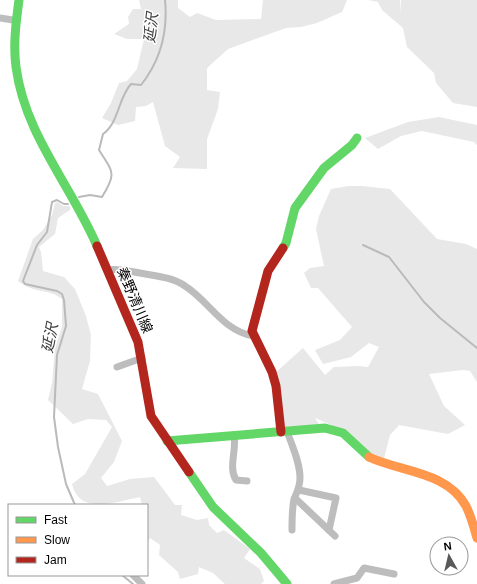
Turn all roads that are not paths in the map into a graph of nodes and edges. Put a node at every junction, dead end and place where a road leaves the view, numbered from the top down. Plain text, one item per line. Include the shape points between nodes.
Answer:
1 (19, 0) edge
2 (0, 18) edge
3 (13, 20) junction
4 (357, 138) dead end
5 (107, 270) junction
6 (253, 336) junction
7 (142, 358) junction
8 (117, 366) dead end
9 (284, 431) junction
10 (234, 435) junction
11 (167, 442) junction
12 (247, 481) dead end
13 (299, 490) junction
14 (295, 498) junction
15 (292, 530) dead end
16 (329, 530) junction
17 (335, 536) dead end
18 (477, 538) edge
19 (394, 574) dead end
20 (134, 576) edge
21 (285, 583) edge
22 (345, 583) edge
23 (142, 584) edge
24 (334, 584) edge

1 - 3 street, 秦野清川線
2 - 3 street
3 - 5 street, 秦野清川線 via 10,51 12,80 19,104 35,140 89,229
4 - 6 street via 324,168 295,208 286,243 268,271 252,331
5 - 6 street via 116,268 164,277 183,284 226,324 243,334
5 - 7 street, 秦野清川線 via 135,334
6 - 9 street via 272,372
7 - 8 street
7 - 11 street, 秦野清川線 via 148,411
9 - 10 street
9 - 13 street via 298,465
9 - 18 street via 331,429 344,432 359,450 370,457 439,480 456,490 468,507
10 - 11 street
10 - 12 street via 232,475 236,480
11 - 21 street, 秦野清川線 via 213,507 261,553
13 - 14 street
13 - 16 street via 336,498
14 - 15 street
14 - 16 street
16 - 17 street
19 - 22 street via 364,568 357,578
20 - 23 street
22 - 24 street

